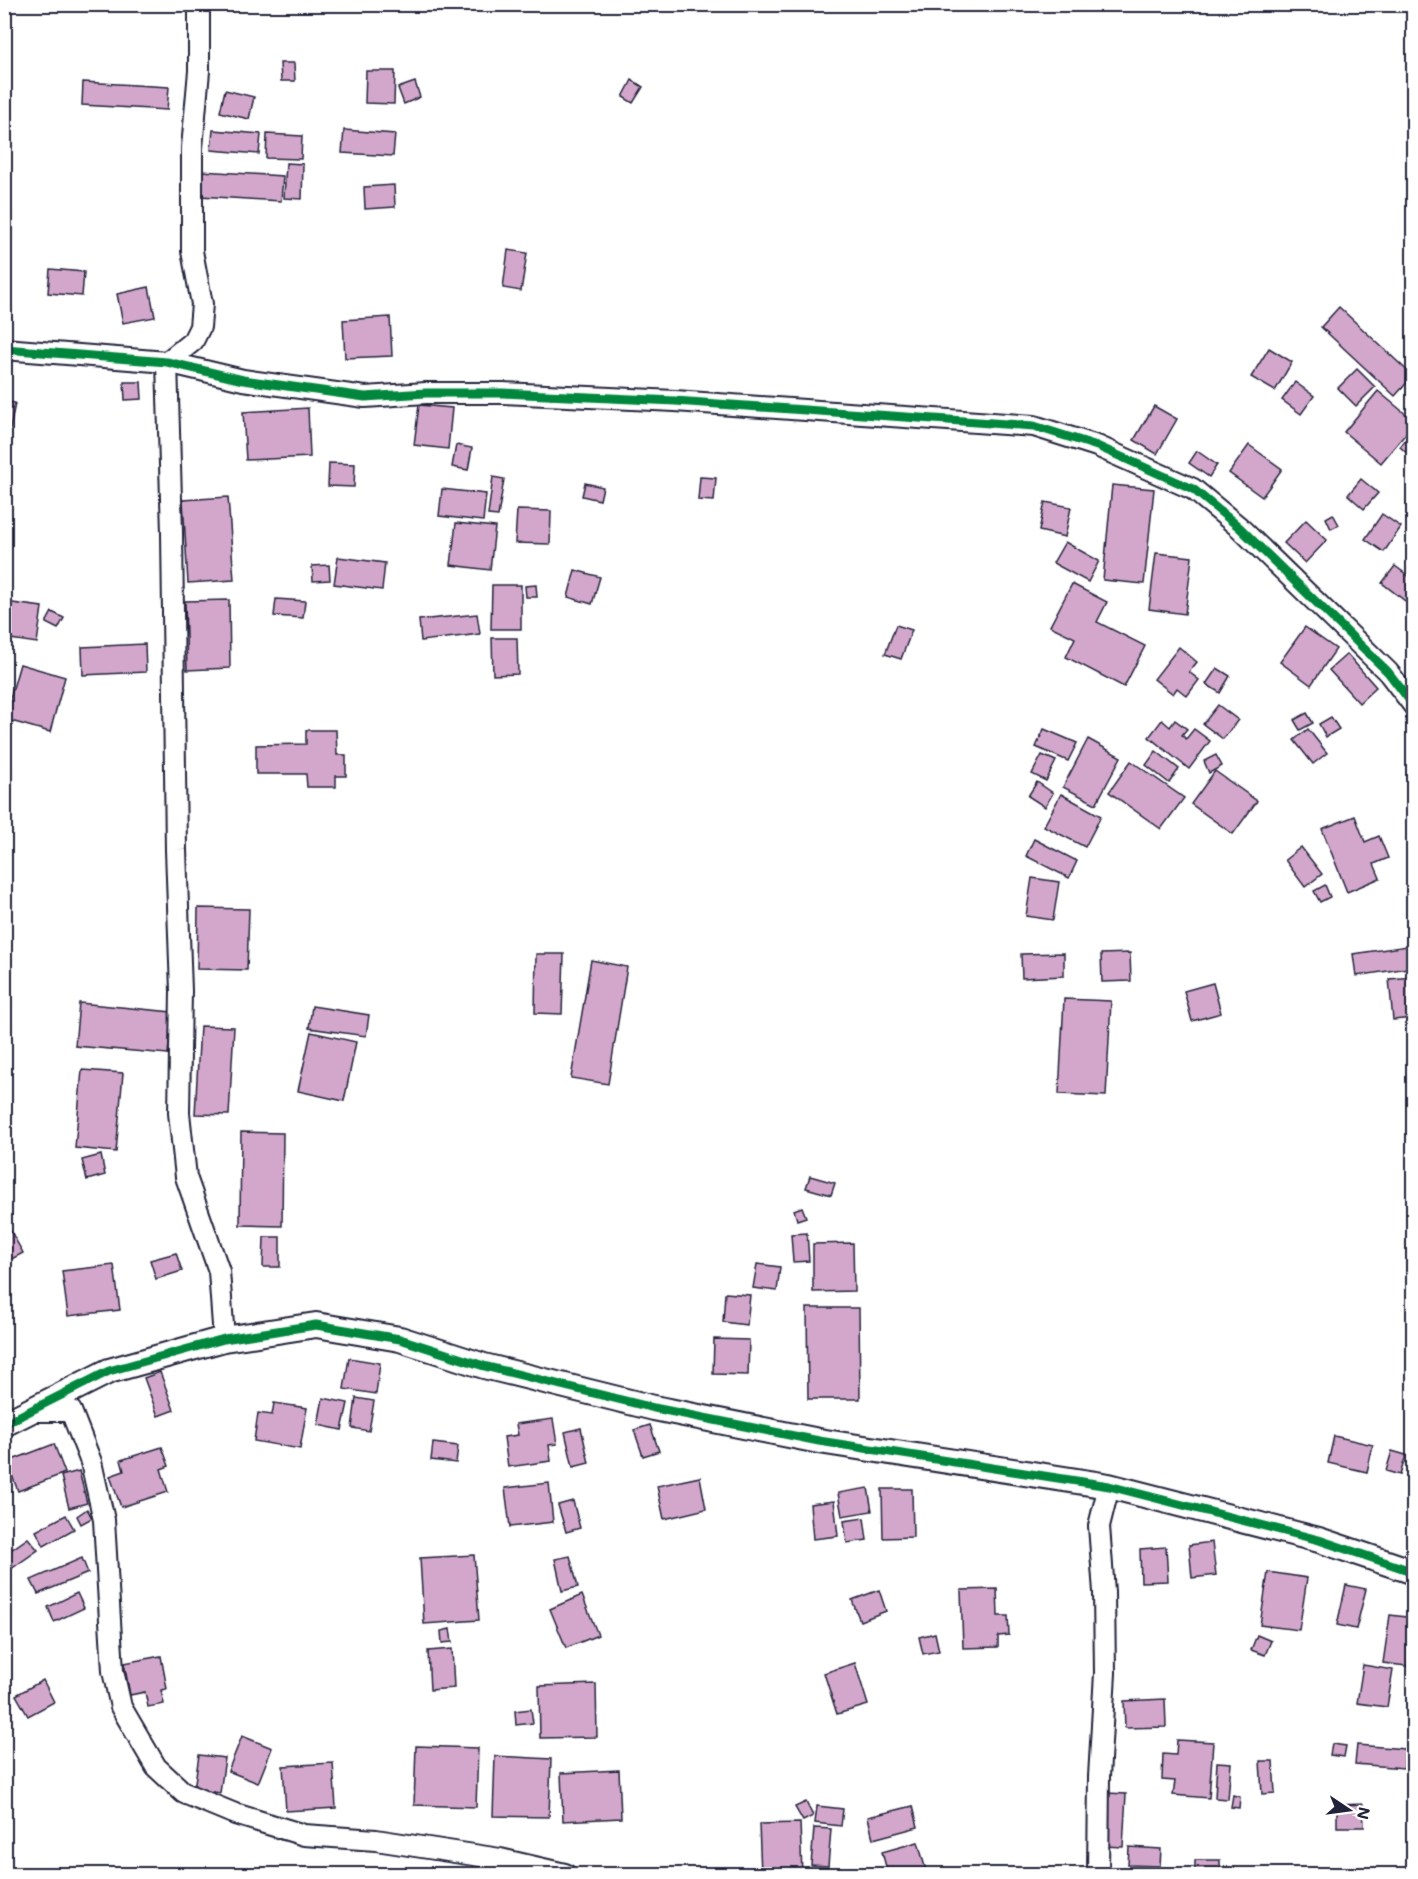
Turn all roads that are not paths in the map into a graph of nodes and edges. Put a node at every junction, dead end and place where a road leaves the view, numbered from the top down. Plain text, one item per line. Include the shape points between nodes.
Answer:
1 (199, 4) edge
2 (4, 349) edge
3 (166, 363) junction
4 (1413, 706) edge
5 (224, 1339) junction
6 (29, 1411) junction
7 (4, 1424) edge
8 (1109, 1486) junction
9 (1413, 1572) edge
10 (501, 1867) edge
11 (565, 1875) edge
12 (1098, 1875) edge

1 - 3 street via 192,251 202,304 200,327 193,341
2 - 3 street
3 - 4 street via 243,380 364,397 502,393 1034,426 1097,446 1193,489 1239,527 1388,672
3 - 5 street via 181,991 180,1113 186,1177 219,1271
5 - 6 street via 109,1371
5 - 8 street via 316,1324 400,1339 484,1366 666,1411 819,1441
6 - 7 street
6 - 10 street via 71,1411 91,1462 104,1520 113,1671 121,1707 156,1767 184,1793 304,1835 376,1840
8 - 9 street via 1319,1540
8 - 12 street via 1099,1526 1105,1673
10 - 11 street

